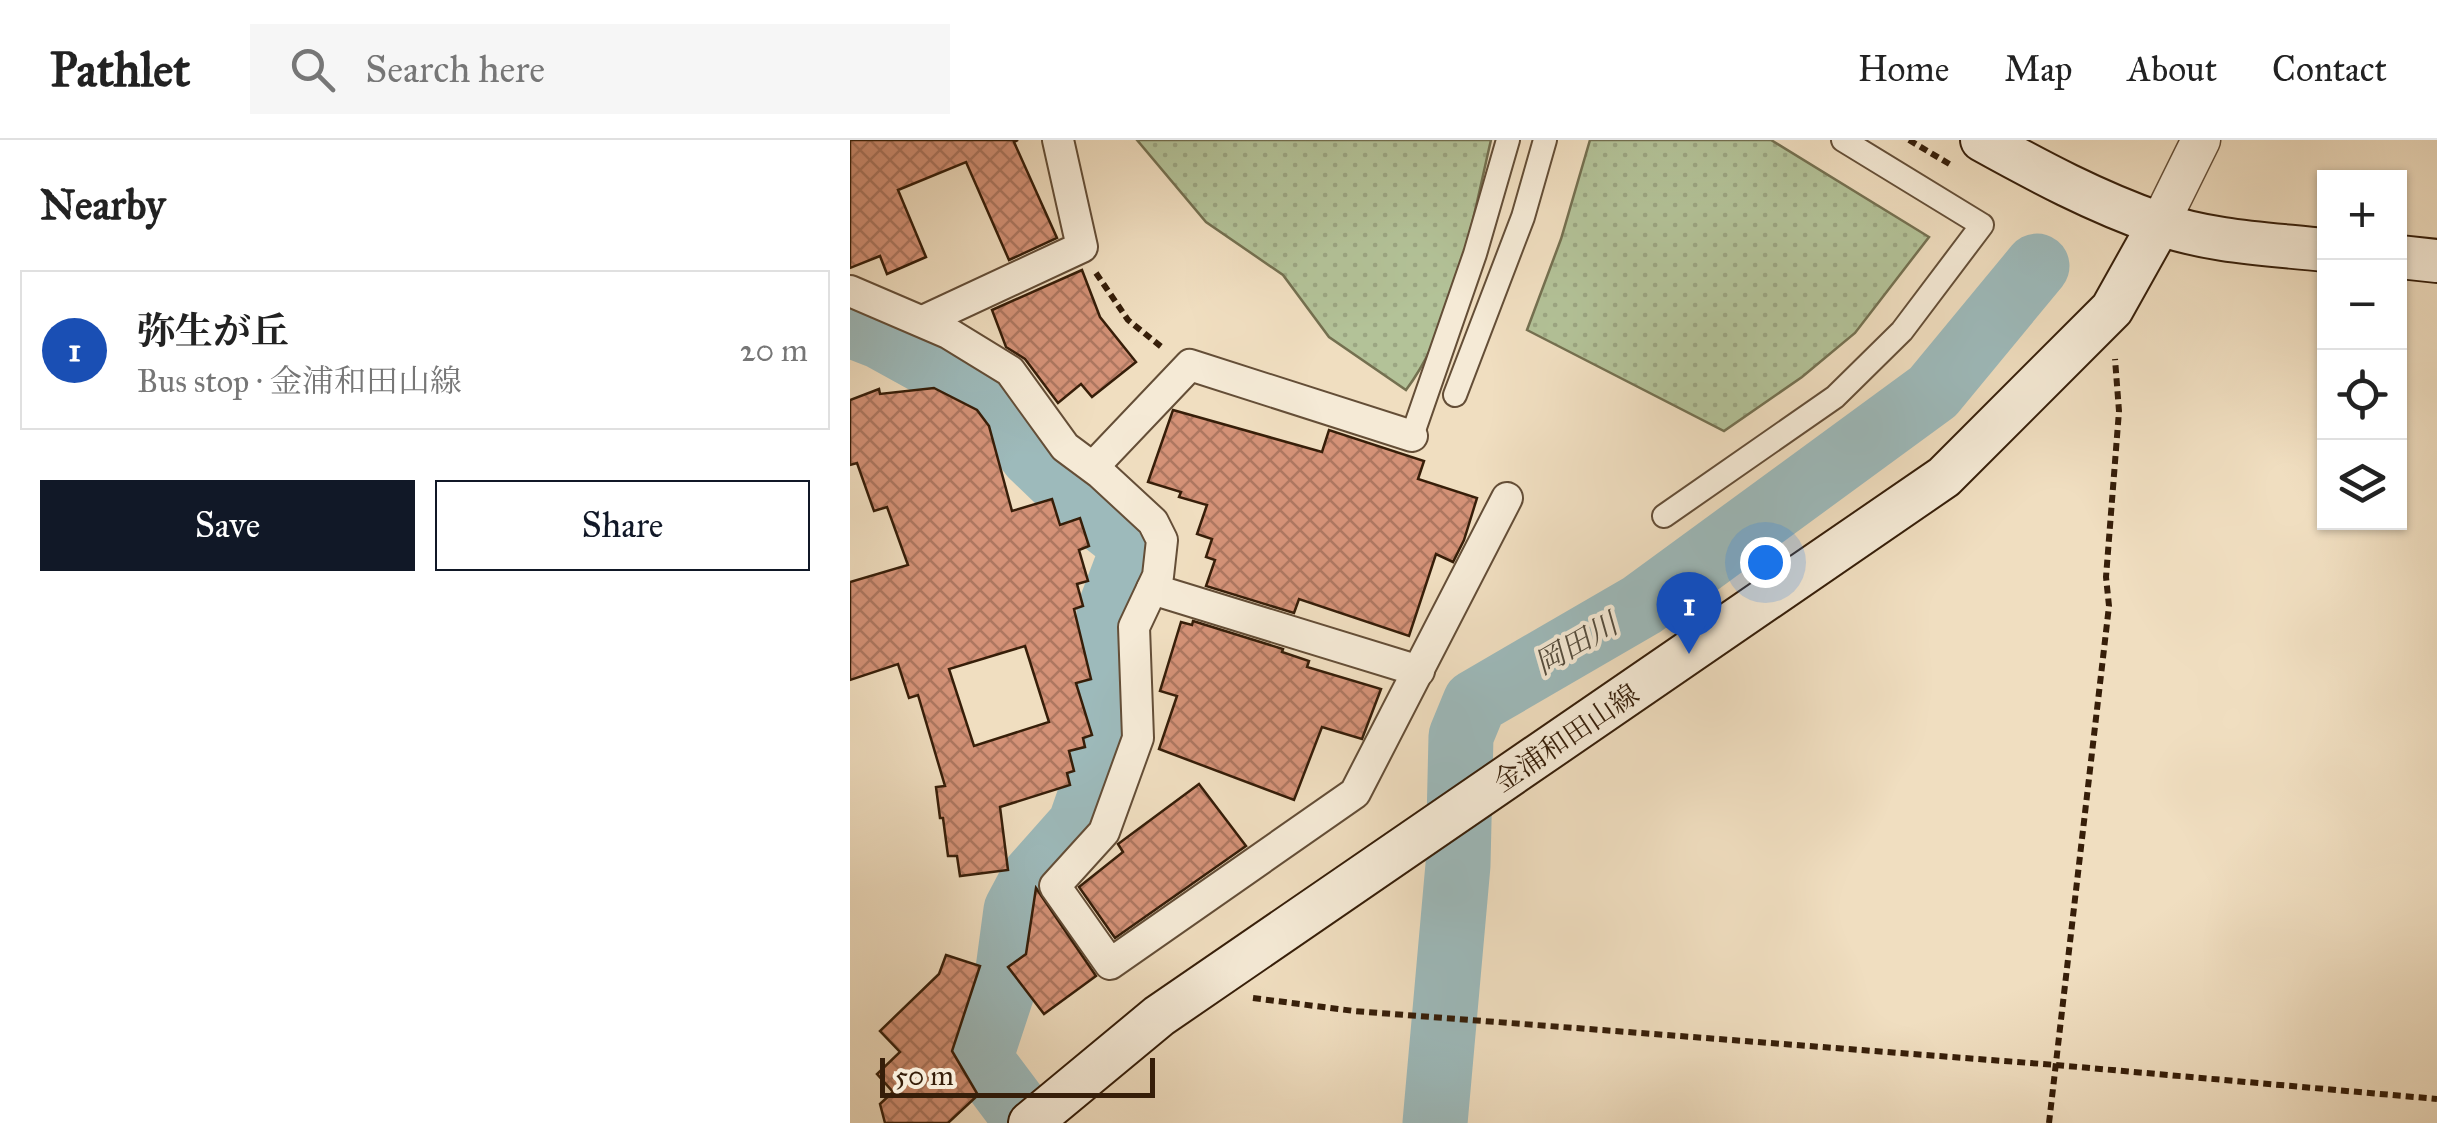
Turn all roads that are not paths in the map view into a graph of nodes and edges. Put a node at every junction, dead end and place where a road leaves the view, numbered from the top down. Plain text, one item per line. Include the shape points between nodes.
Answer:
1 (1058, 140) edge
2 (1508, 140) edge
3 (1545, 140) edge
4 (1843, 140) edge
5 (1982, 140) edge
6 (2201, 140) edge
7 (2159, 224) junction
8 (2317, 249) edge
9 (2407, 258) edge
10 (2437, 260) edge
11 (850, 290) edge
12 (923, 321) junction
13 (1456, 395) dead end
14 (1412, 436) joint
15 (1093, 467) junction
16 (1507, 498) dead end
17 (1664, 516) dead end
18 (1152, 589) junction
19 (1418, 670) junction
20 (1037, 1117) edge

1 - 12 street via 1082,246
2 - 14 street
3 - 13 street
4 - 17 street via 1982,225 1902,331 1835,398
5 - 7 main road
6 - 7 street
7 - 8 main road
7 - 20 main road, 金浦和田山線 via 2112,309 1944,477 1159,1016
9 - 10 main road
11 - 12 street
12 - 15 street via 1010,371 1065,447
14 - 15 street via 1190,365
15 - 18 street via 1153,522 1162,540
16 - 19 street
18 - 19 street
18 - 19 street via 1134,628 1138,738 1124,782 1104,832 1055,886 1110,964 1355,793

